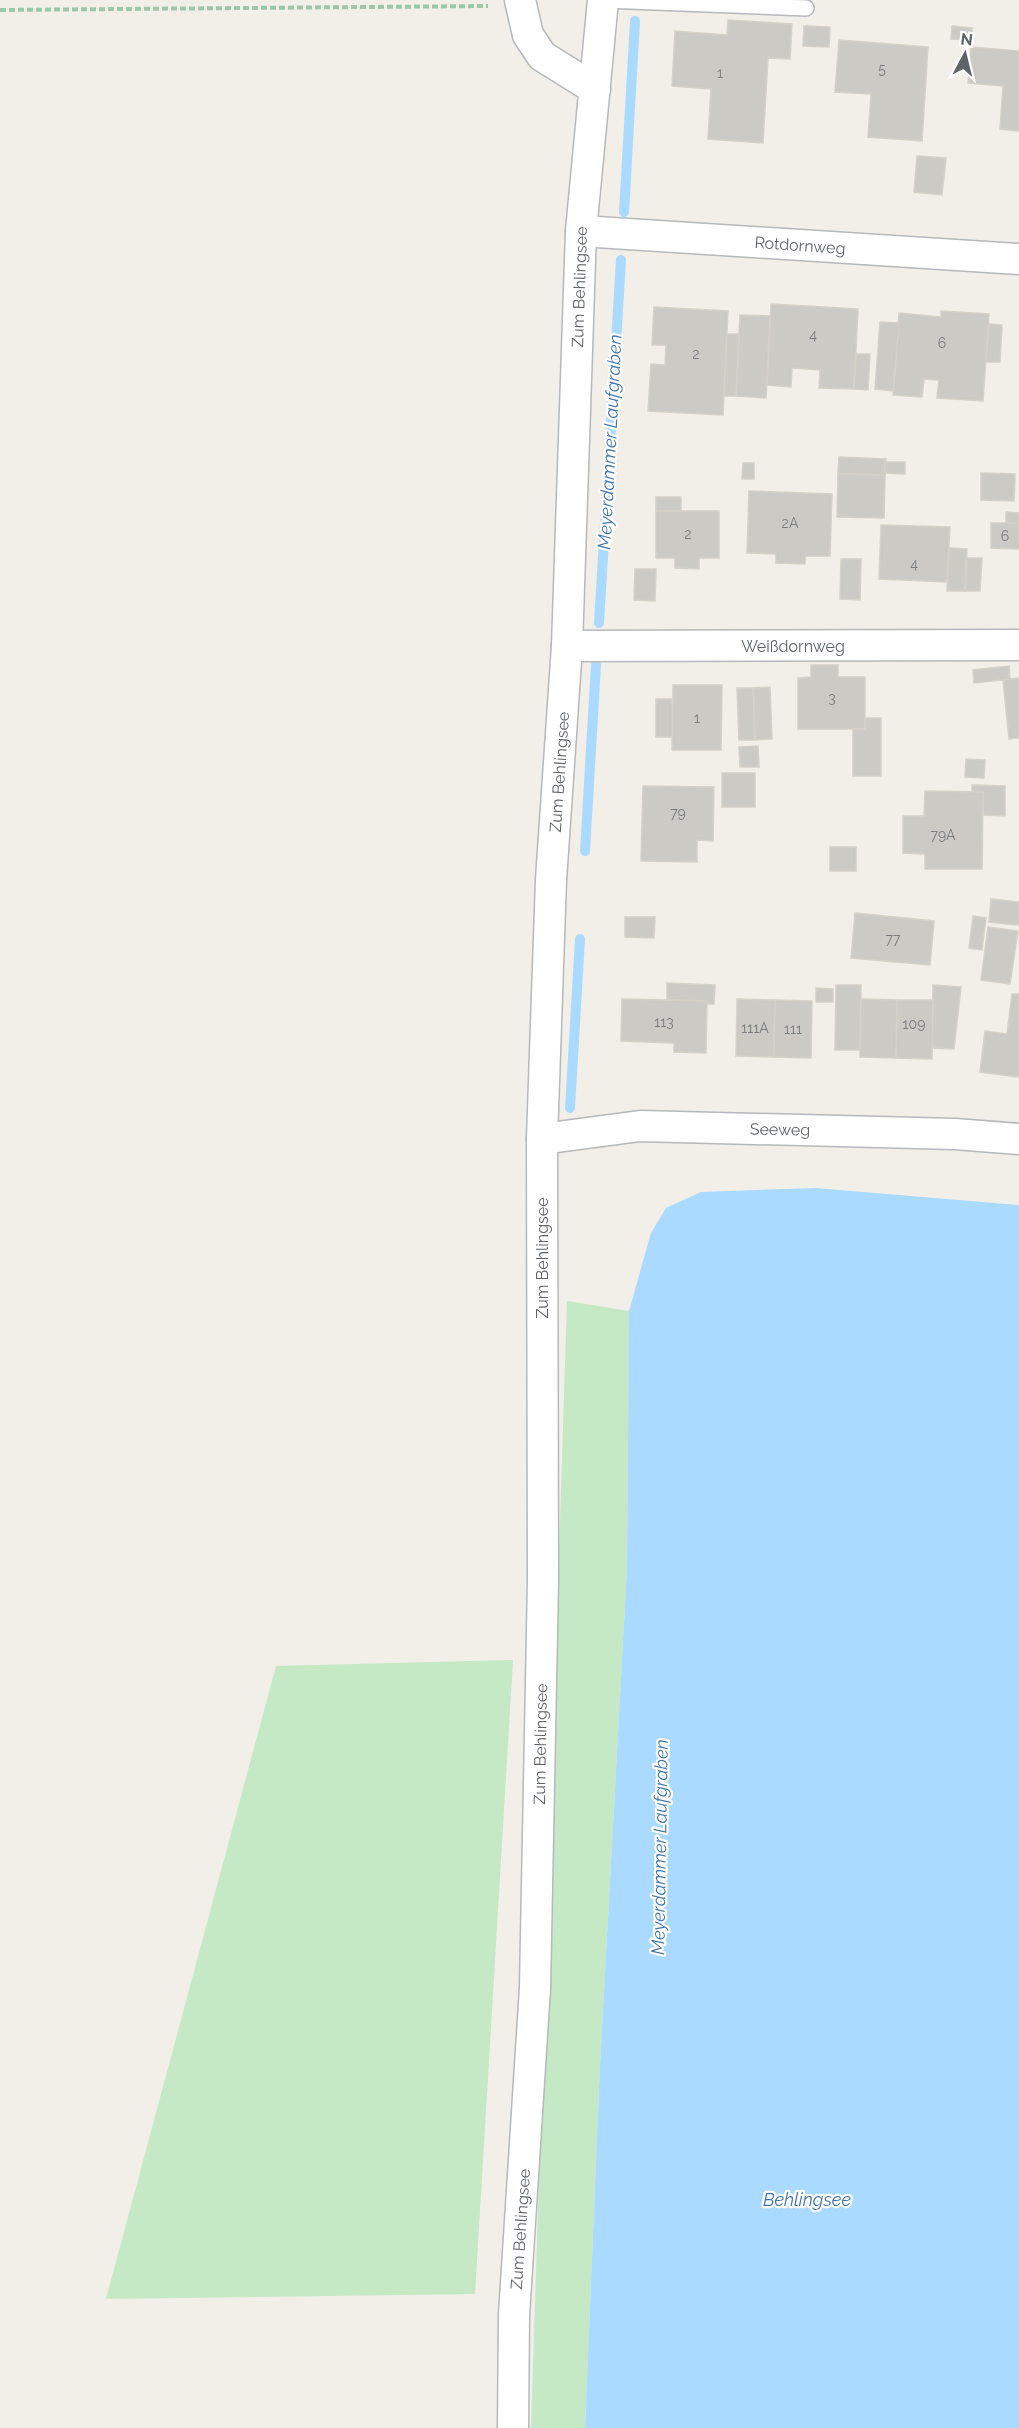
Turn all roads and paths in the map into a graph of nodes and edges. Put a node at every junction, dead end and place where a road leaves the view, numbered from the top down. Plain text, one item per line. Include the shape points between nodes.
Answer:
1 (604, 0) edge
2 (520, 3) edge
3 (806, 8) dead end
4 (0, 10) edge
5 (595, 89) junction
6 (581, 231) junction
7 (1019, 259) edge
8 (1019, 645) edge
9 (567, 646) junction
10 (542, 1139) junction
11 (1019, 1139) edge
12 (513, 2428) edge

1 - 3 lane
1 - 5 street, Zum Behlingsee
2 - 4 path
2 - 5 street via 528,35 542,56
5 - 6 street, Zum Behlingsee
6 - 7 street, Rotdornweg
6 - 9 street, Zum Behlingsee
8 - 9 street, Weißdornweg
9 - 10 street, Zum Behlingsee via 551,880
10 - 11 street, Seeweg via 640,1126
10 - 12 street, Zum Behlingsee via 543,1580 535,1988 514,2315

